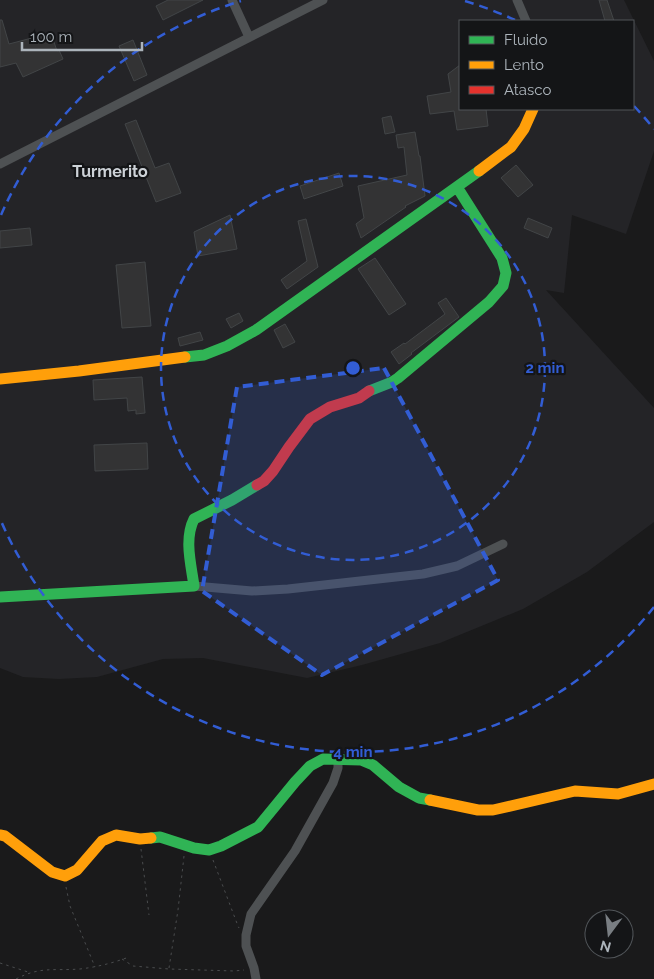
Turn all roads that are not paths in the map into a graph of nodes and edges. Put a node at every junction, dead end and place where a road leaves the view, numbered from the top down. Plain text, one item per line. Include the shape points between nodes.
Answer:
1 (232, 0) edge
2 (323, 0) edge
3 (517, 0) edge
4 (526, 20) edge
5 (250, 37) junction
6 (533, 110) edge
7 (0, 164) edge
8 (457, 187) junction
9 (0, 379) edge
10 (503, 544) dead end
11 (194, 586) junction
12 (0, 597) edge
13 (338, 760) junction
14 (654, 784) edge
15 (0, 835) edge
16 (256, 979) edge

1 - 5 street
2 - 5 street
3 - 4 street
5 - 7 street
6 - 8 street via 511,147
8 - 9 street via 256,330 227,346 204,355
8 - 11 street via 502,258 506,272 503,286 490,302 398,378 310,419 264,481 194,519 189,537
10 - 11 street via 457,566 423,574 252,591
11 - 12 street
13 - 14 street via 361,760 374,765 398,787 419,798 478,810 493,810 575,792 618,794
13 - 15 street via 323,759 310,766 258,827 209,850 160,837 140,839 116,835 102,840 77,870 65,876 52,872
13 - 16 street via 333,783 295,851 251,914 246,946

